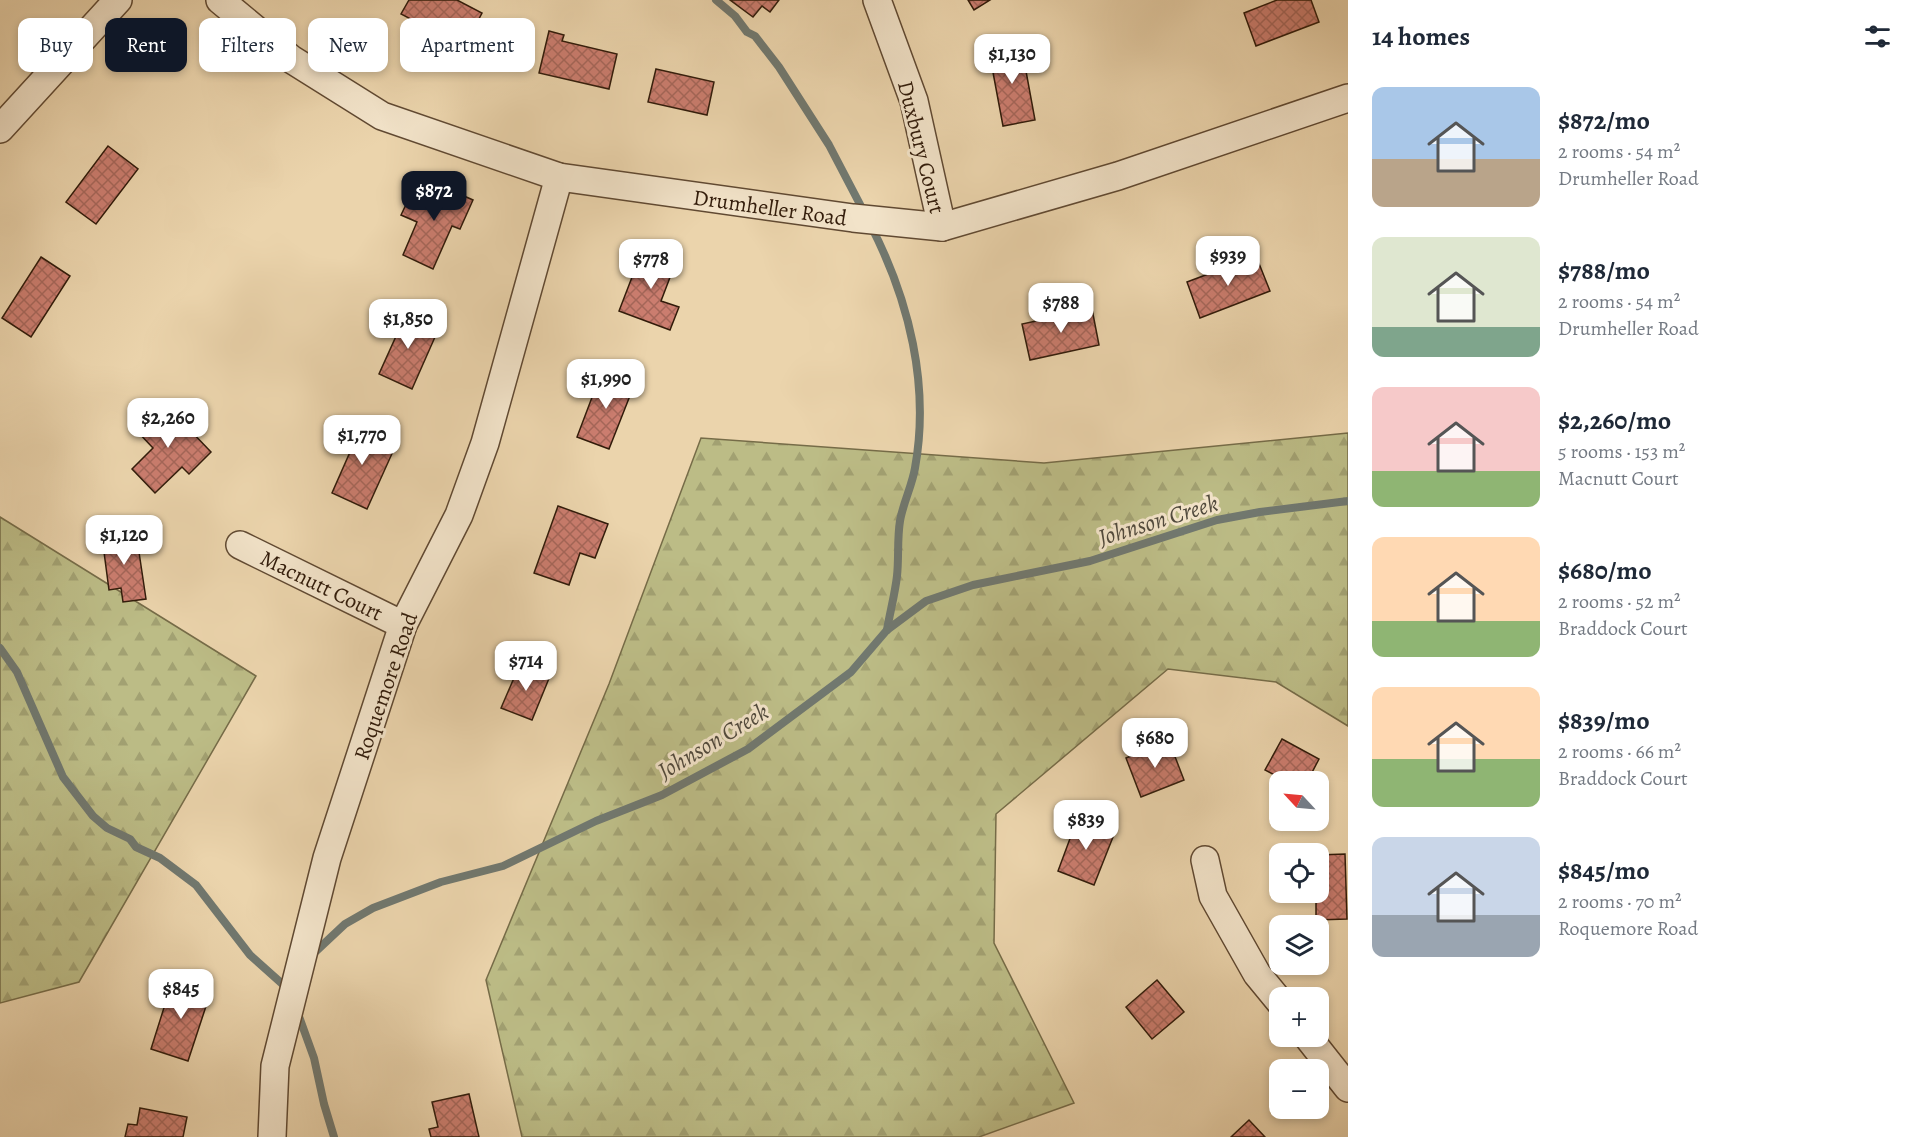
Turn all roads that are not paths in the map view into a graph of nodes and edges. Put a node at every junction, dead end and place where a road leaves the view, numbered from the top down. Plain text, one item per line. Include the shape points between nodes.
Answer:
1 (118, 0) edge
2 (220, 0) edge
3 (876, 0) edge
4 (1348, 98) edge
5 (0, 129) edge
6 (559, 177) junction
7 (942, 227) junction
8 (240, 545) dead end
9 (404, 625) junction
10 (1205, 860) dead end
11 (1269, 989) edge
12 (1316, 1047) edge
13 (1348, 1088) edge
14 (272, 1137) edge

1 - 5 street
2 - 6 street, Drumheller Road via 291,58 382,116
3 - 7 street, Duxbury Court via 915,101
4 - 7 street, Drumheller Road via 1118,176
6 - 7 street, Drumheller Road
6 - 9 street, Roquemore Road via 485,443 459,515
8 - 9 street, Macnutt Court
9 - 14 street, Roquemore Road via 327,858 275,1066
10 - 11 street via 1213,896
12 - 13 street

